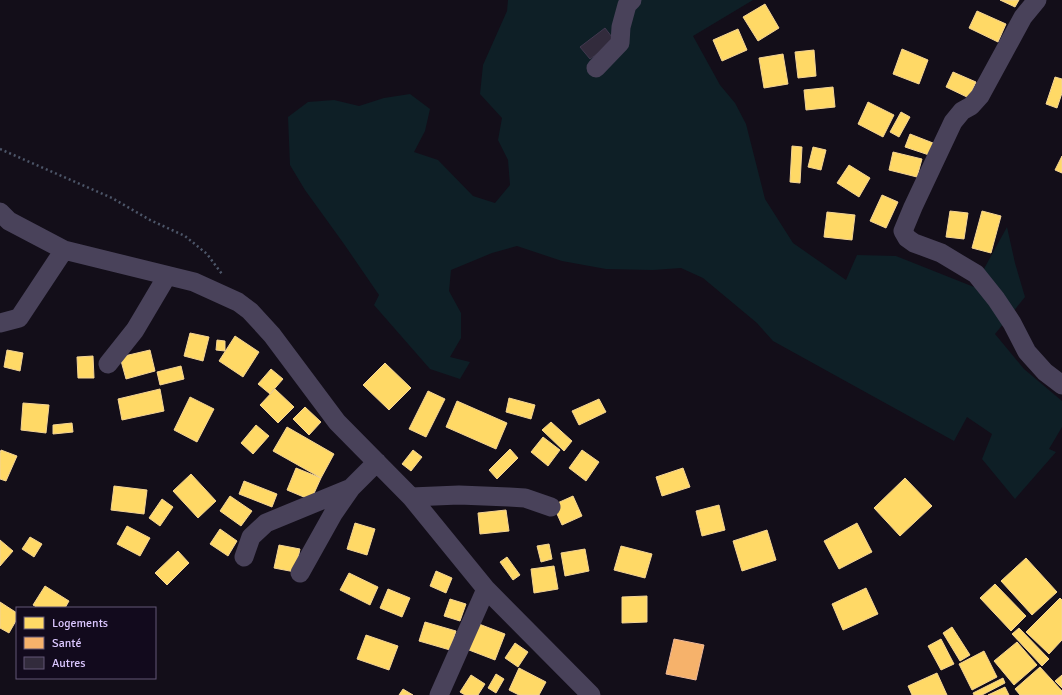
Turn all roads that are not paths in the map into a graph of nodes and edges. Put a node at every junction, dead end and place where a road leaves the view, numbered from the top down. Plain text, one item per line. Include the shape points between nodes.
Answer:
1 (632, 0) edge
2 (1038, 0) edge
3 (596, 68) dead end
4 (0, 212) edge
5 (64, 250) junction
6 (167, 276) junction
7 (0, 323) edge
8 (108, 364) dead end
9 (1062, 386) edge
10 (377, 462) junction
11 (351, 488) junction
12 (411, 496) junction
13 (551, 507) dead end
14 (244, 557) dead end
15 (300, 574) dead end
16 (486, 589) junction
17 (439, 695) edge
18 (591, 695) edge

1 - 3 street via 627,5 620,43
2 - 9 street via 1023,17 980,96 953,122 904,231 907,238 914,243 941,253 976,274 1012,323 1027,352
4 - 5 street via 9,221
5 - 6 street
5 - 7 street via 19,318
6 - 8 street via 134,330
6 - 10 street via 194,282 238,302 250,311 272,335 337,422
10 - 11 street
10 - 12 street
11 - 14 street via 266,523 251,538
11 - 15 street via 333,514
12 - 13 street via 525,498
12 - 16 street
16 - 17 street
16 - 18 street

